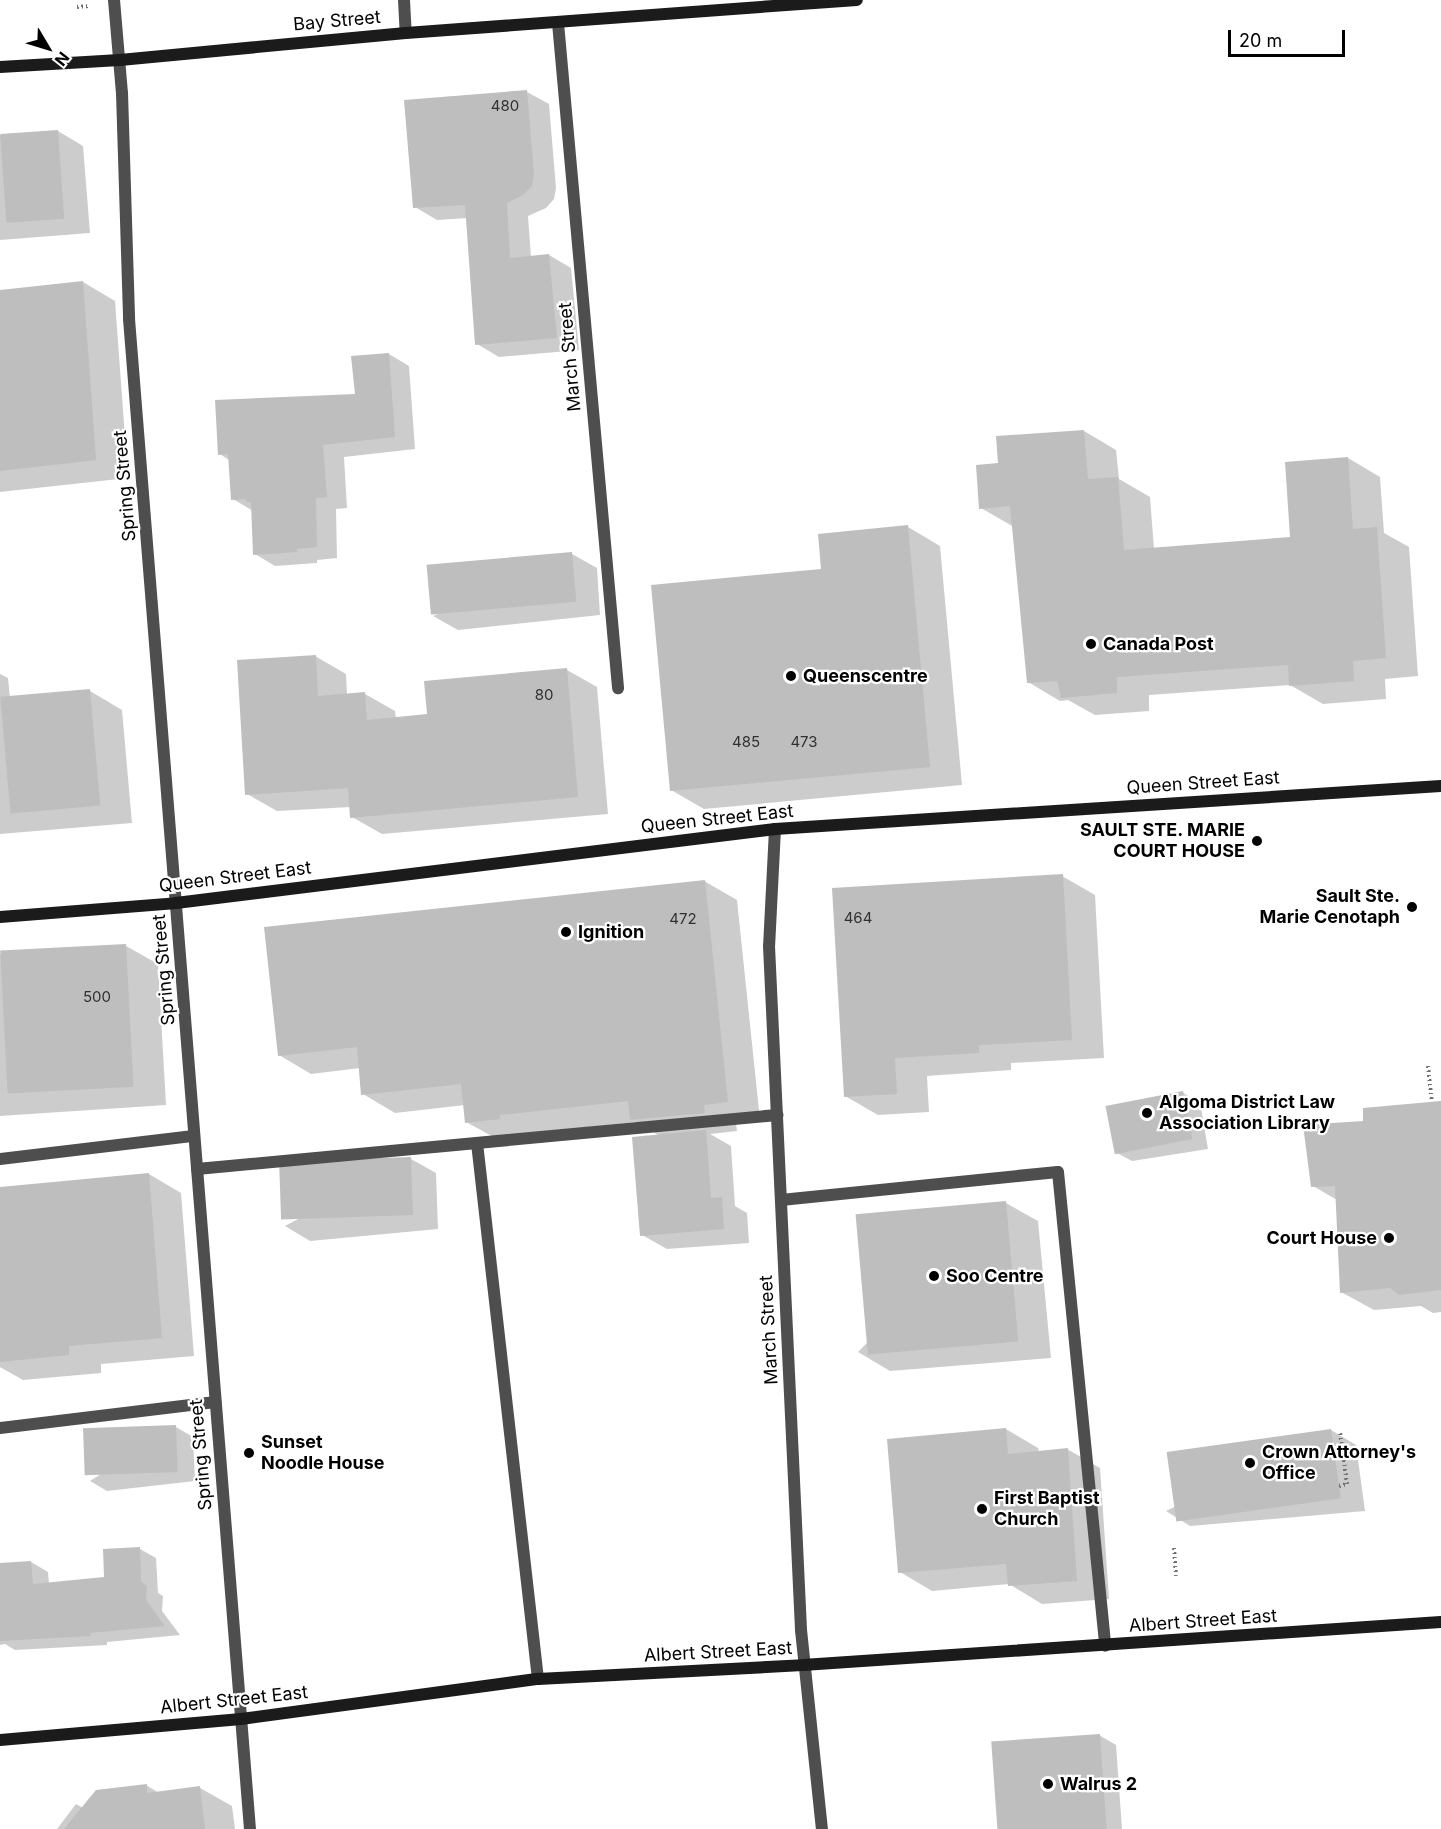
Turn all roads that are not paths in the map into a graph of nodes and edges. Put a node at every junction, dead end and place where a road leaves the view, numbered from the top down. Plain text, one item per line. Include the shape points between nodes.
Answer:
1 (114, 0) edge
2 (404, 0) edge
3 (857, 0) edge
4 (558, 23) junction
5 (406, 33) junction
6 (120, 60) junction
7 (0, 67) edge
8 (618, 688) dead end
9 (1441, 786) edge
10 (775, 829) junction
11 (176, 903) junction
12 (0, 917) edge
13 (777, 1115) junction
14 (194, 1136) junction
15 (477, 1143) junction
16 (0, 1159) edge
17 (197, 1168) junction
18 (781, 1200) junction
19 (215, 1402) junction
20 (0, 1428) edge
21 (1441, 1622) edge
22 (1105, 1646) junction
23 (802, 1665) junction
24 (538, 1679) junction
25 (241, 1719) junction
26 (0, 1740) edge
27 (250, 1829) edge
28 (822, 1829) edge

1 - 6 street, Spring Street
2 - 5 street
3 - 4 main road, Bay Street
4 - 5 main road, Bay Street
4 - 8 street, March Street
5 - 6 main road, Bay Street
6 - 7 main road, Bay Street
6 - 11 street, Spring Street via 129,319
9 - 10 main road, Queen Street East
10 - 11 main road, Queen Street East
10 - 13 street, March Street via 769,946
11 - 12 main road, Queen Street East
11 - 14 street, Spring Street
13 - 15 street
13 - 18 street, March Street
14 - 16 street
14 - 17 street, Spring Street
15 - 17 street
15 - 24 street
17 - 19 street, Spring Street
18 - 22 street via 1058,1172
18 - 23 street, March Street
19 - 20 street
19 - 25 street, Spring Street
21 - 22 main road, Albert Street East
22 - 23 main road, Albert Street East
23 - 24 main road, Albert Street East
23 - 28 street, March Street
24 - 25 main road, Albert Street East
25 - 26 main road, Albert Street East
25 - 27 street, Spring Street

